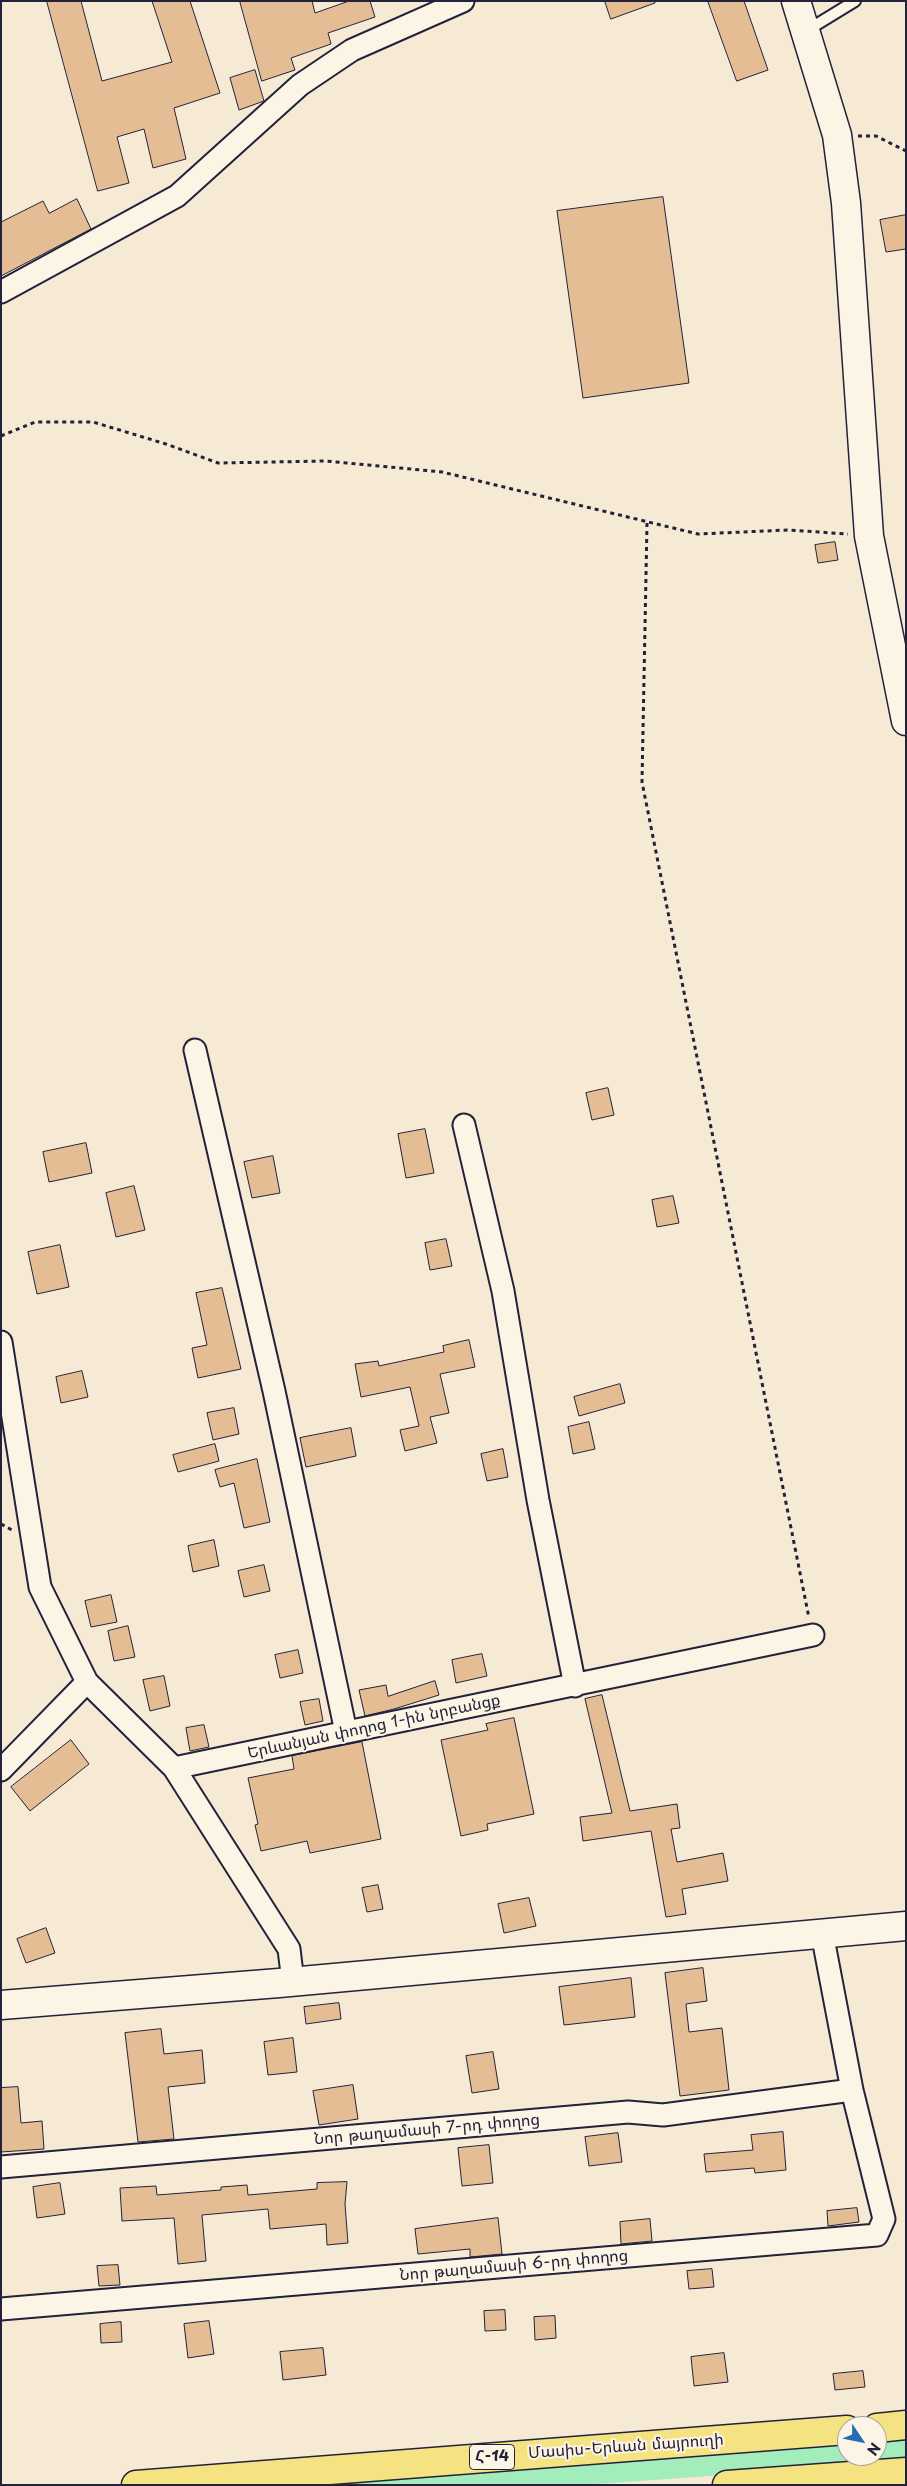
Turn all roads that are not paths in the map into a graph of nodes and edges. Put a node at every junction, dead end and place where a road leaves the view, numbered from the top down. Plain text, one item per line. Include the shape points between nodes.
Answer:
1 (463, 1) edge
2 (796, 1) edge
3 (855, 1) edge
4 (805, 32) junction
5 (1, 292) edge
6 (906, 721) edge
7 (195, 1050) dead end
8 (464, 1125) dead end
9 (1, 1342) edge
10 (813, 1636) road end
11 (87, 1682) junction
12 (574, 1686) junction
13 (346, 1732) junction
14 (174, 1768) junction
15 (1, 1770) edge
16 (906, 1926) edge
17 (822, 1934) junction
18 (293, 1982) junction
19 (1, 2005) edge
20 (852, 2090) junction
21 (1, 2167) edge
22 (1, 2309) edge
23 (906, 2425) edge
24 (887, 2427) edge
25 (837, 2431) edge
26 (906, 2472) edge
27 (136, 2485) edge
28 (727, 2485) edge

1 - 5 street via 352,50 300,85 177,196
2 - 4 main road
3 - 4 lane
4 - 6 main road via 837,135 846,204 869,536
7 - 13 street via 274,1391
8 - 12 street via 503,1291 538,1500
9 - 11 street via 40,1587
10 - 12 street, Երևանյան փողոց 1-ին նրբանցք
11 - 14 street
11 - 15 street
12 - 13 street, Երևանյան փողոց 1-ին նրբանցք
13 - 14 street, Երևանյան փողոց 1-ին նրբանցք
14 - 18 street via 289,1949
16 - 17 main road
17 - 18 main road
17 - 20 street
18 - 19 main road
20 - 21 street, Նոր թաղամասի 7-րդ փողոց via 663,2115 628,2112
20 - 22 street, Նոր թաղամասի 6-րդ փողոց via 884,2219 877,2235
23 - 24 main road
25 - 27 main road, Մասիս-Երևան մայրուղի / Հ-14
26 - 28 main road

